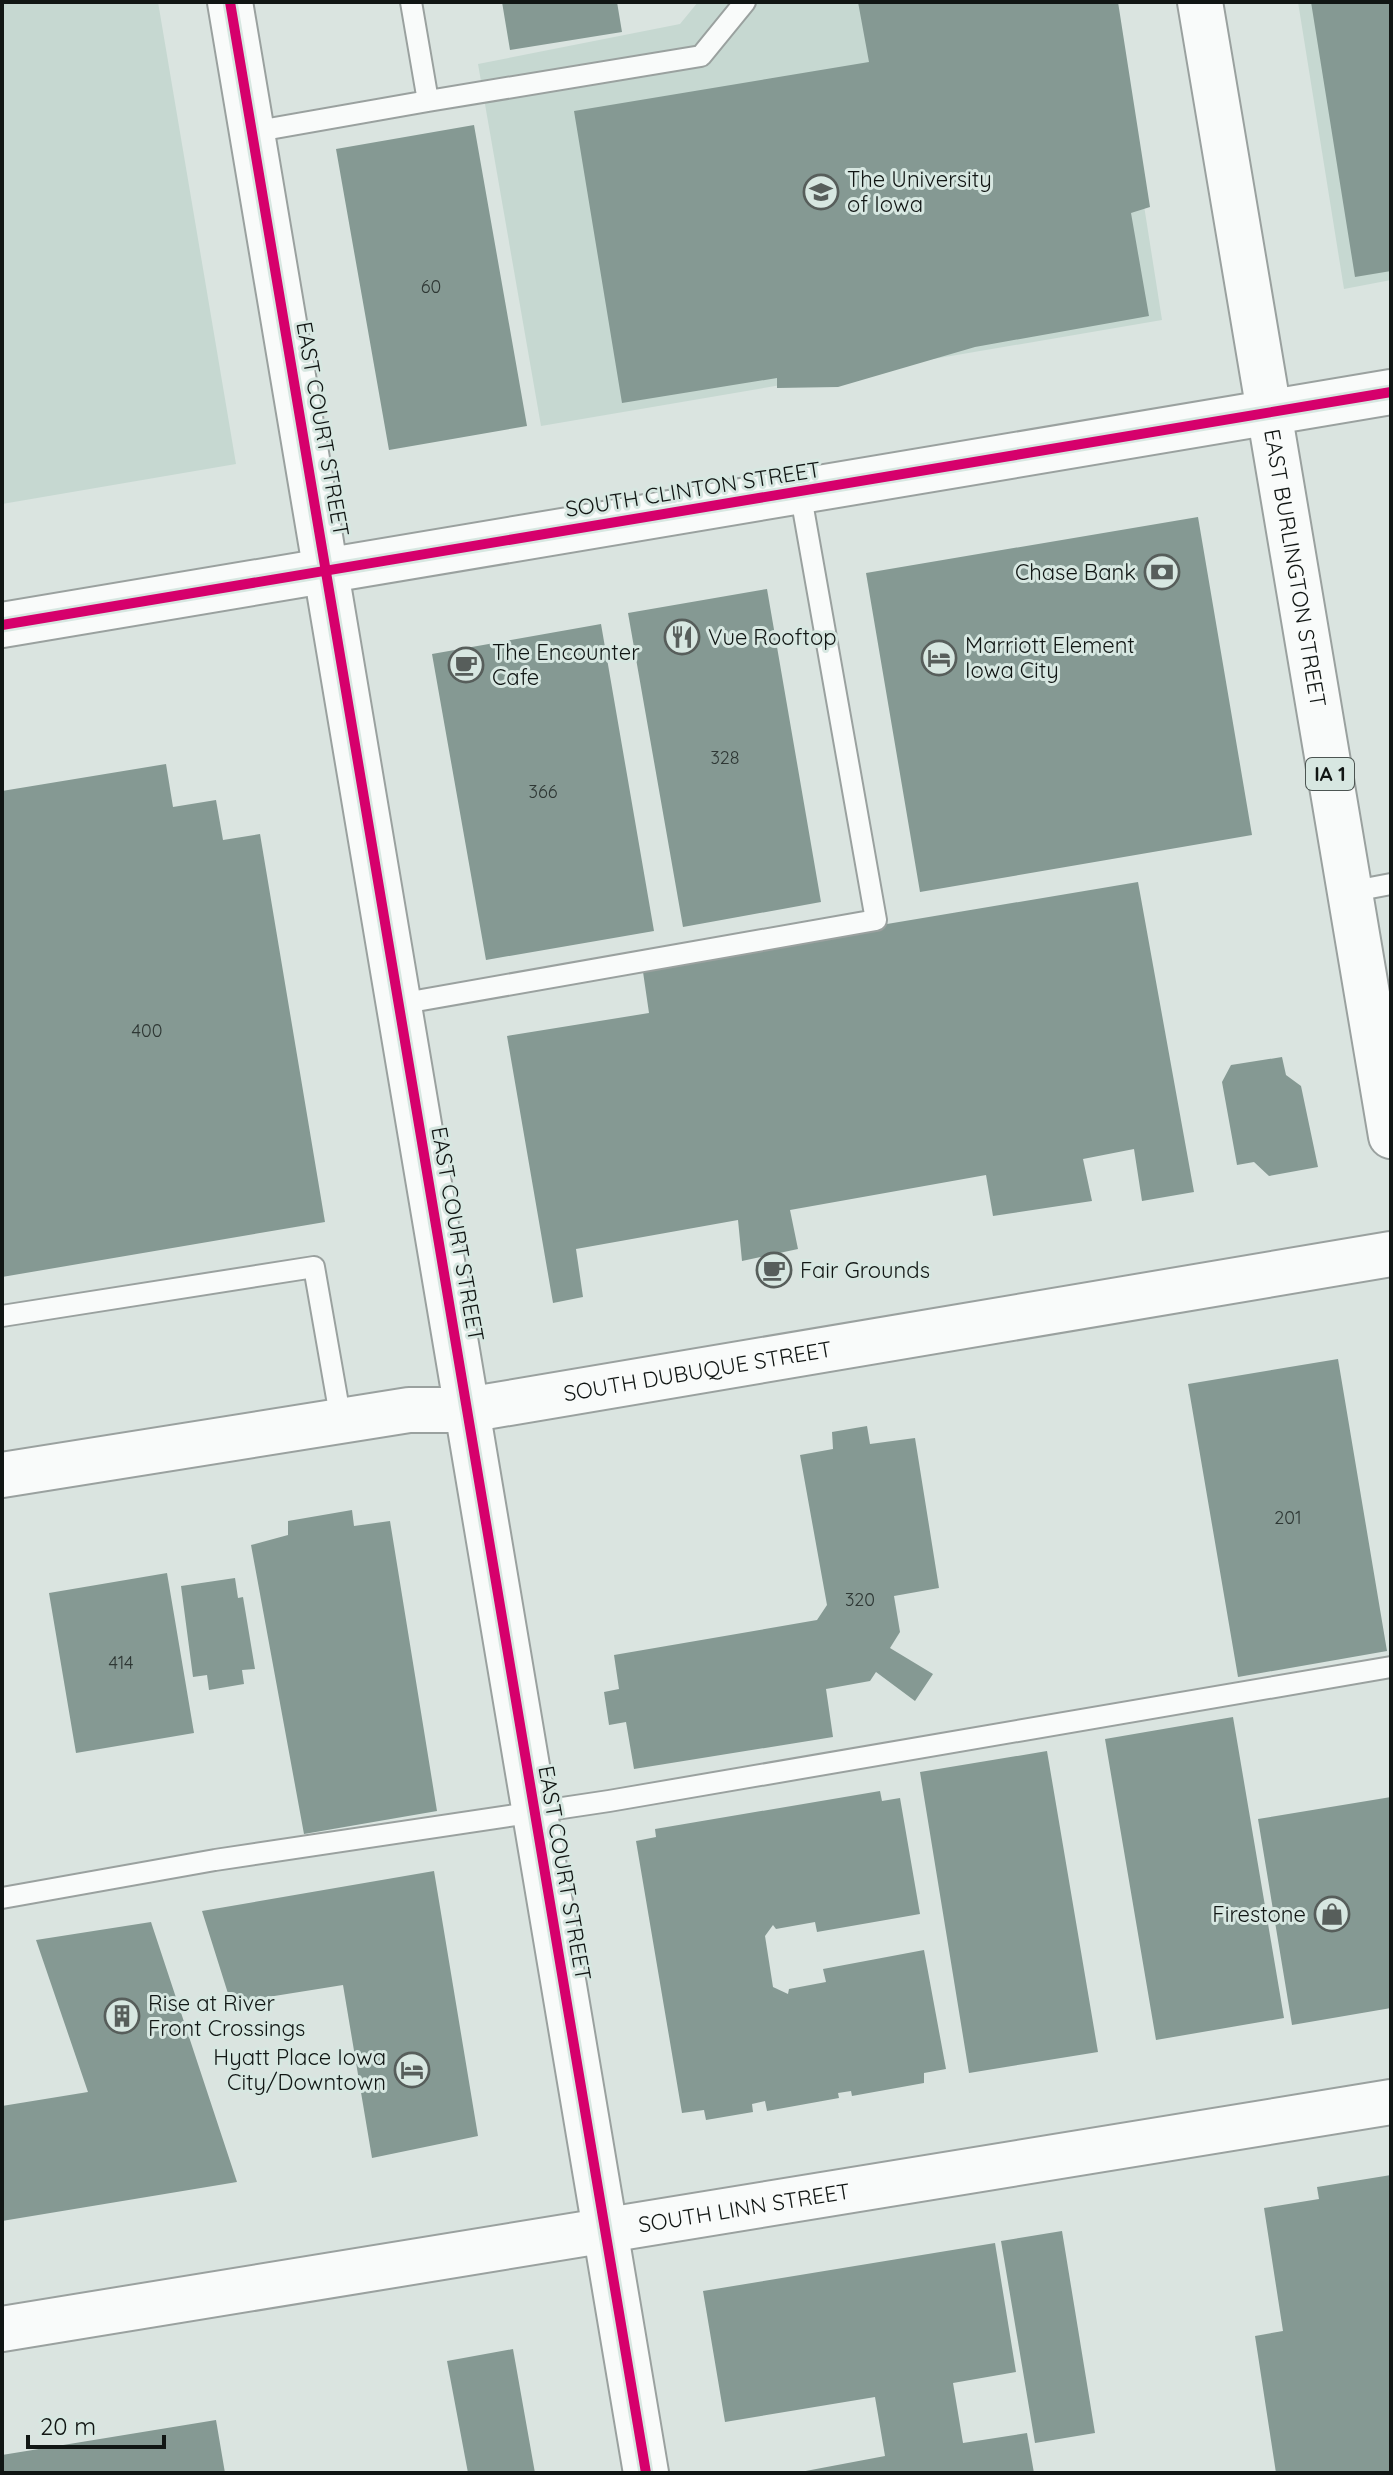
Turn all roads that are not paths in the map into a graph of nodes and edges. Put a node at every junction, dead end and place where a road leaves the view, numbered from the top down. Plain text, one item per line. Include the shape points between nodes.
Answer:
1 (230, 2) edge
2 (411, 2) edge
3 (745, 2) edge
4 (1200, 2) edge
5 (428, 101) junction
6 (252, 132) junction
7 (1391, 392) edge
8 (1272, 412) junction
9 (800, 491) junction
10 (326, 570) junction
11 (2, 625) edge
12 (1370, 888) edge
13 (399, 1004) junction
14 (1391, 1136) edge
15 (1391, 1254) edge
16 (2, 1316) edge
17 (467, 1410) junction
18 (341, 1421) junction
19 (2, 1475) edge
20 (1391, 1667) edge
21 (534, 1812) junction
22 (2, 1898) edge
23 (1391, 2102) edge
24 (605, 2231) junction
25 (2, 2329) edge
26 (646, 2473) edge

1 - 6 street, EAST COURT STREET
2 - 5 lane
3 - 5 lane via 701,56
4 - 8 street, EAST BURLINGTON STREET / IA 1
5 - 6 lane
6 - 10 street, EAST COURT STREET
7 - 8 street, SOUTH CLINTON STREET
8 - 9 street, SOUTH CLINTON STREET
8 - 12 street, EAST BURLINGTON STREET / IA 1
9 - 10 street, SOUTH CLINTON STREET
9 - 13 lane via 876,920
10 - 11 street, SOUTH CLINTON STREET
10 - 13 street, EAST COURT STREET
12 - 14 street, EAST BURLINGTON STREET / IA 1
13 - 17 street, EAST COURT STREET
15 - 17 street, SOUTH DUBUQUE STREET
16 - 18 lane via 314,1267
17 - 18 street, SOUTH DUBUQUE STREET via 409,1410
17 - 21 street, EAST COURT STREET
18 - 19 street, SOUTH DUBUQUE STREET
20 - 21 lane
21 - 22 lane
21 - 24 street, EAST COURT STREET
23 - 24 street, SOUTH LINN STREET
24 - 25 street, SOUTH LINN STREET
24 - 26 street, EAST COURT STREET

